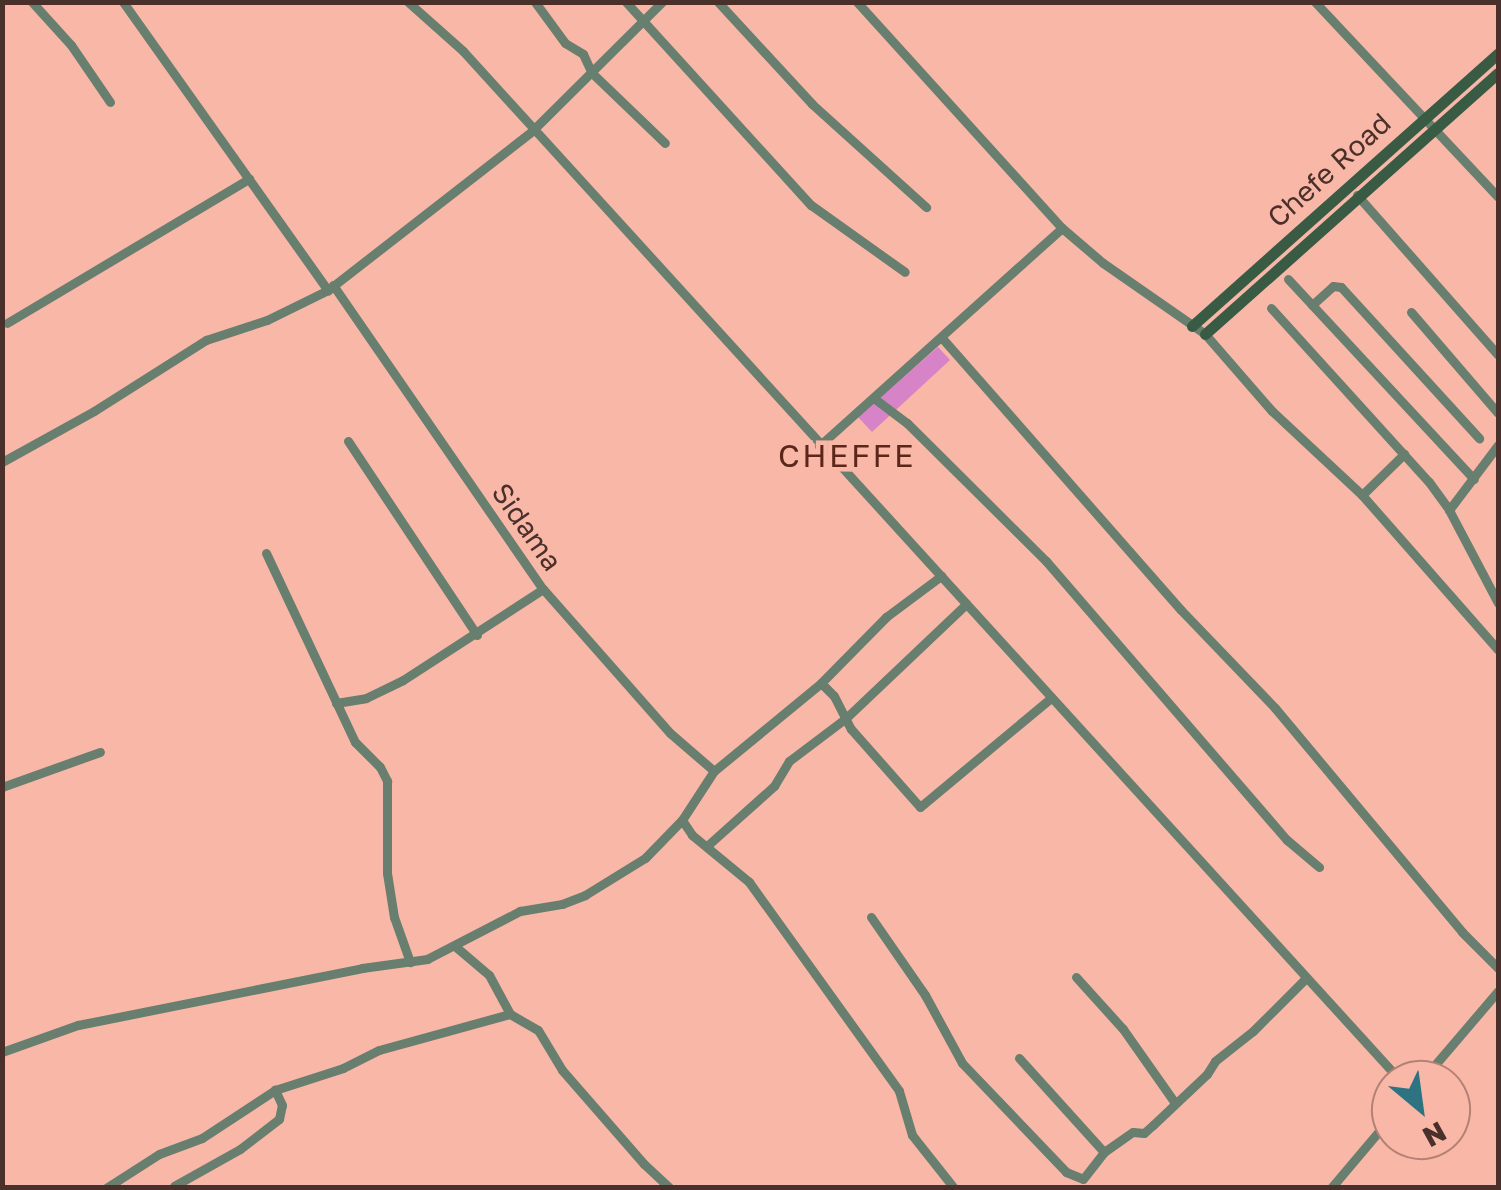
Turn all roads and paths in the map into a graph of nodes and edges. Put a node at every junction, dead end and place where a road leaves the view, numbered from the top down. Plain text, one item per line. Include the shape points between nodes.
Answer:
1 (32, 2) edge
2 (123, 2) edge
3 (408, 2) edge
4 (535, 2) edge
5 (626, 2) edge
6 (662, 2) edge
7 (718, 2) edge
8 (857, 2) edge
9 (1315, 2) edge
10 (646, 20) junction
11 (1498, 53) edge
12 (592, 73) junction
13 (1498, 73) edge
14 (110, 102) dead end
15 (1424, 119) junction
16 (1435, 130) junction
17 (532, 131) junction
18 (665, 143) dead end
19 (249, 179) junction
20 (1349, 186) junction
21 (1359, 197) junction
22 (1498, 198) edge
23 (926, 208) dead end
24 (1062, 228) junction
25 (905, 272) dead end
26 (1288, 278) dead end
27 (331, 287) junction
28 (1312, 305) junction
29 (1271, 308) dead end
30 (1411, 312) dead end
31 (7, 323) dead end
32 (1192, 326) junction
33 (1205, 334) junction
34 (942, 338) junction
35 (1498, 356) edge
36 (875, 399) junction
37 (1498, 413) edge
38 (1479, 438) dead end
39 (348, 441) dead end
40 (1498, 445) edge
41 (819, 446) junction
42 (1404, 454) junction
43 (2, 462) edge
44 (1474, 479) junction
45 (1362, 495) junction
46 (1449, 510) junction
47 (266, 553) dead end
48 (940, 576) junction
49 (543, 590) junction
50 (1498, 603) edge
51 (966, 604) junction
52 (477, 635) junction
53 (1498, 650) edge
54 (821, 683) junction
55 (1051, 698) junction
56 (336, 703) junction
57 (846, 718) junction
58 (100, 752) dead end
59 (714, 770) junction
60 (2, 787) edge
61 (682, 820) junction
62 (708, 845) junction
63 (1319, 867) dead end
64 (871, 917) dead end
65 (456, 948) junction
66 (410, 962) junction
67 (1498, 968) edge
68 (1076, 977) dead end
69 (1306, 978) junction
70 (1498, 991) edge
71 (510, 1014) junction
72 (2, 1052) edge
73 (1020, 1058) dead end
74 (1382, 1060) edge
75 (1439, 1060) edge
76 (275, 1090) junction
77 (1175, 1103) junction
78 (1371, 1140) edge
79 (1104, 1152) junction
80 (174, 1186) edge
81 (106, 1188) edge
82 (670, 1188) edge
83 (954, 1188) edge
84 (1331, 1188) edge

1 - 14 street
2 - 19 street, Sidama
3 - 17 street via 463,51
4 - 12 street
5 - 10 street
6 - 10 street
7 - 23 street via 812,104
8 - 24 street
9 - 15 street
10 - 12 street
10 - 25 street via 812,205
11 - 15 street, Chefe Road
12 - 17 street
12 - 18 street
13 - 16 street, Chefe Road
15 - 16 street
15 - 20 street, Chefe Road
16 - 21 street, Chefe Road
16 - 22 street
17 - 27 street
17 - 41 street
19 - 27 street, Sidama
19 - 31 street
20 - 21 street
20 - 32 street, Chefe Road
21 - 33 street, Chefe Road
21 - 35 street
24 - 32 street
24 - 34 street
26 - 28 street
27 - 43 street via 267,320 206,340
27 - 49 street, Sidama
28 - 38 street via 1333,286 1340,288
28 - 44 street
29 - 42 street
30 - 37 street
32 - 33 street
33 - 45 street via 1272,411
34 - 36 street
34 - 67 street
36 - 41 street
36 - 63 street via 980,492 1076,593 1203,746
39 - 52 street
40 - 44 street
41 - 48 street
42 - 45 street
42 - 46 street
44 - 46 street
45 - 53 street
46 - 50 street
47 - 56 street
48 - 51 street
48 - 54 street
49 - 52 street
49 - 59 street, Sidama via 670,733
51 - 55 street
51 - 57 street
52 - 56 street via 366,698
54 - 57 street
54 - 59 street
55 - 57 street via 920,807
55 - 69 street
56 - 66 street via 387,781 387,873
57 - 62 street via 789,761 774,786
58 - 60 street
59 - 61 street
61 - 62 street
61 - 65 street via 646,858 585,895 520,911
62 - 83 street via 749,882 900,1091 912,1135
64 - 79 street via 962,1063 1066,1172 1083,1179
65 - 66 street
65 - 71 street via 489,975
66 - 72 street via 78,1025
68 - 77 street
69 - 74 street
69 - 77 street
70 - 75 street
71 - 76 street via 379,1050
71 - 82 street via 538,1030 562,1070
73 - 79 street
76 - 80 street via 282,1105 278,1120
76 - 81 street
77 - 79 street via 1144,1132
78 - 84 street

